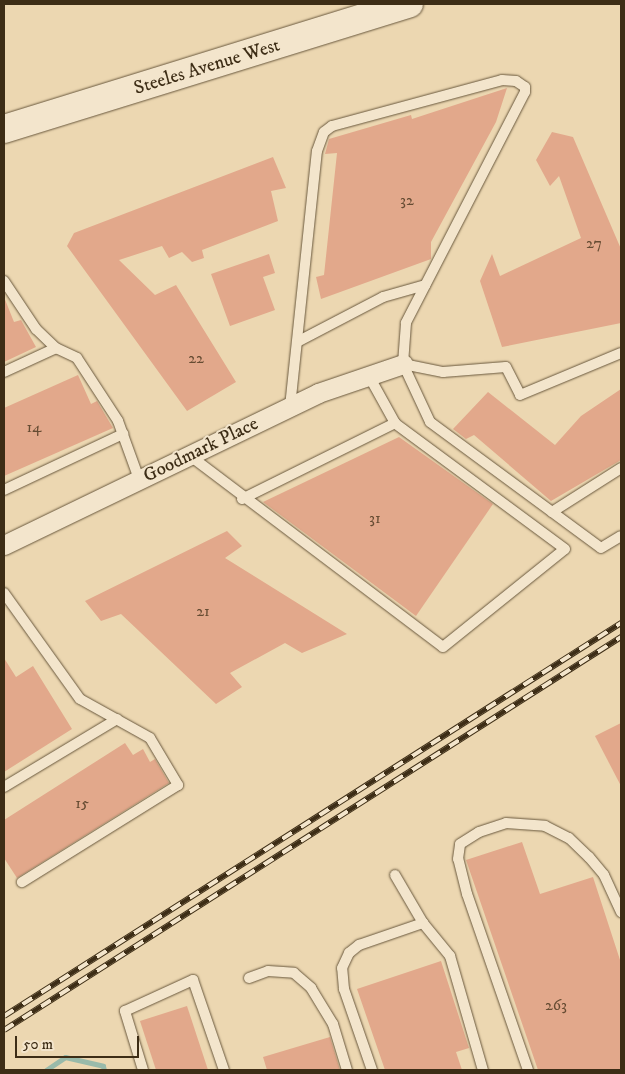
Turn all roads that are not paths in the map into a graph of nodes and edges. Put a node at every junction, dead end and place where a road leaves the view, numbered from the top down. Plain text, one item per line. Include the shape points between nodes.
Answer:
1 (410, 4) edge
2 (4, 129) edge
3 (4, 281) edge
4 (425, 285) junction
5 (297, 342) junction
6 (56, 348) junction
7 (621, 353) edge
8 (403, 364) junction
9 (4, 372) edge
10 (369, 376) junction
11 (290, 407) junction
12 (394, 423) junction
13 (123, 434) junction
14 (189, 455) junction
15 (621, 468) edge
16 (139, 479) junction
17 (4, 490) edge
18 (242, 499) junction
19 (552, 512) junction
20 (621, 536) edge
21 (4, 545) edge
22 (4, 593) edge
23 (116, 720) junction
24 (4, 788) edge
25 (395, 874) dead end
26 (22, 882) dead end
27 (621, 912) edge
28 (423, 923) junction
29 (249, 978) dead end
30 (143, 1070) edge
31 (224, 1070) edge
32 (347, 1070) edge
33 (372, 1070) edge
34 (484, 1070) edge
35 (528, 1070) edge

1 - 2 main road, Steeles Avenue West
3 - 6 lane via 36,329
4 - 5 lane via 383,297
4 - 5 lane via 525,92 522,84 502,80 332,126 324,132 317,151
4 - 8 lane via 406,323
5 - 11 lane
6 - 9 lane
6 - 13 lane via 77,358
7 - 8 lane via 520,395 506,367 443,372
8 - 10 street, Goodmark Place
8 - 19 lane via 430,422
10 - 11 street, Goodmark Place
10 - 12 lane
11 - 14 street, Goodmark Place
12 - 18 lane
12 - 18 lane via 565,549 443,647
13 - 16 lane
13 - 17 lane
14 - 16 street, Goodmark Place
14 - 18 lane
15 - 19 lane
16 - 21 street, Goodmark Place
19 - 20 lane via 601,548
22 - 23 lane via 80,699
23 - 24 lane
23 - 26 lane via 150,738 178,785
25 - 28 lane
27 - 35 lane via 604,875 589,857 569,838 545,826 506,823 479,832 460,844 458,859 467,894
28 - 33 lane via 359,945 349,953 342,968 344,989
28 - 34 lane via 450,956
29 - 32 lane via 268,971 294,974 311,988 333,1024
30 - 31 lane via 125,1011 193,980

